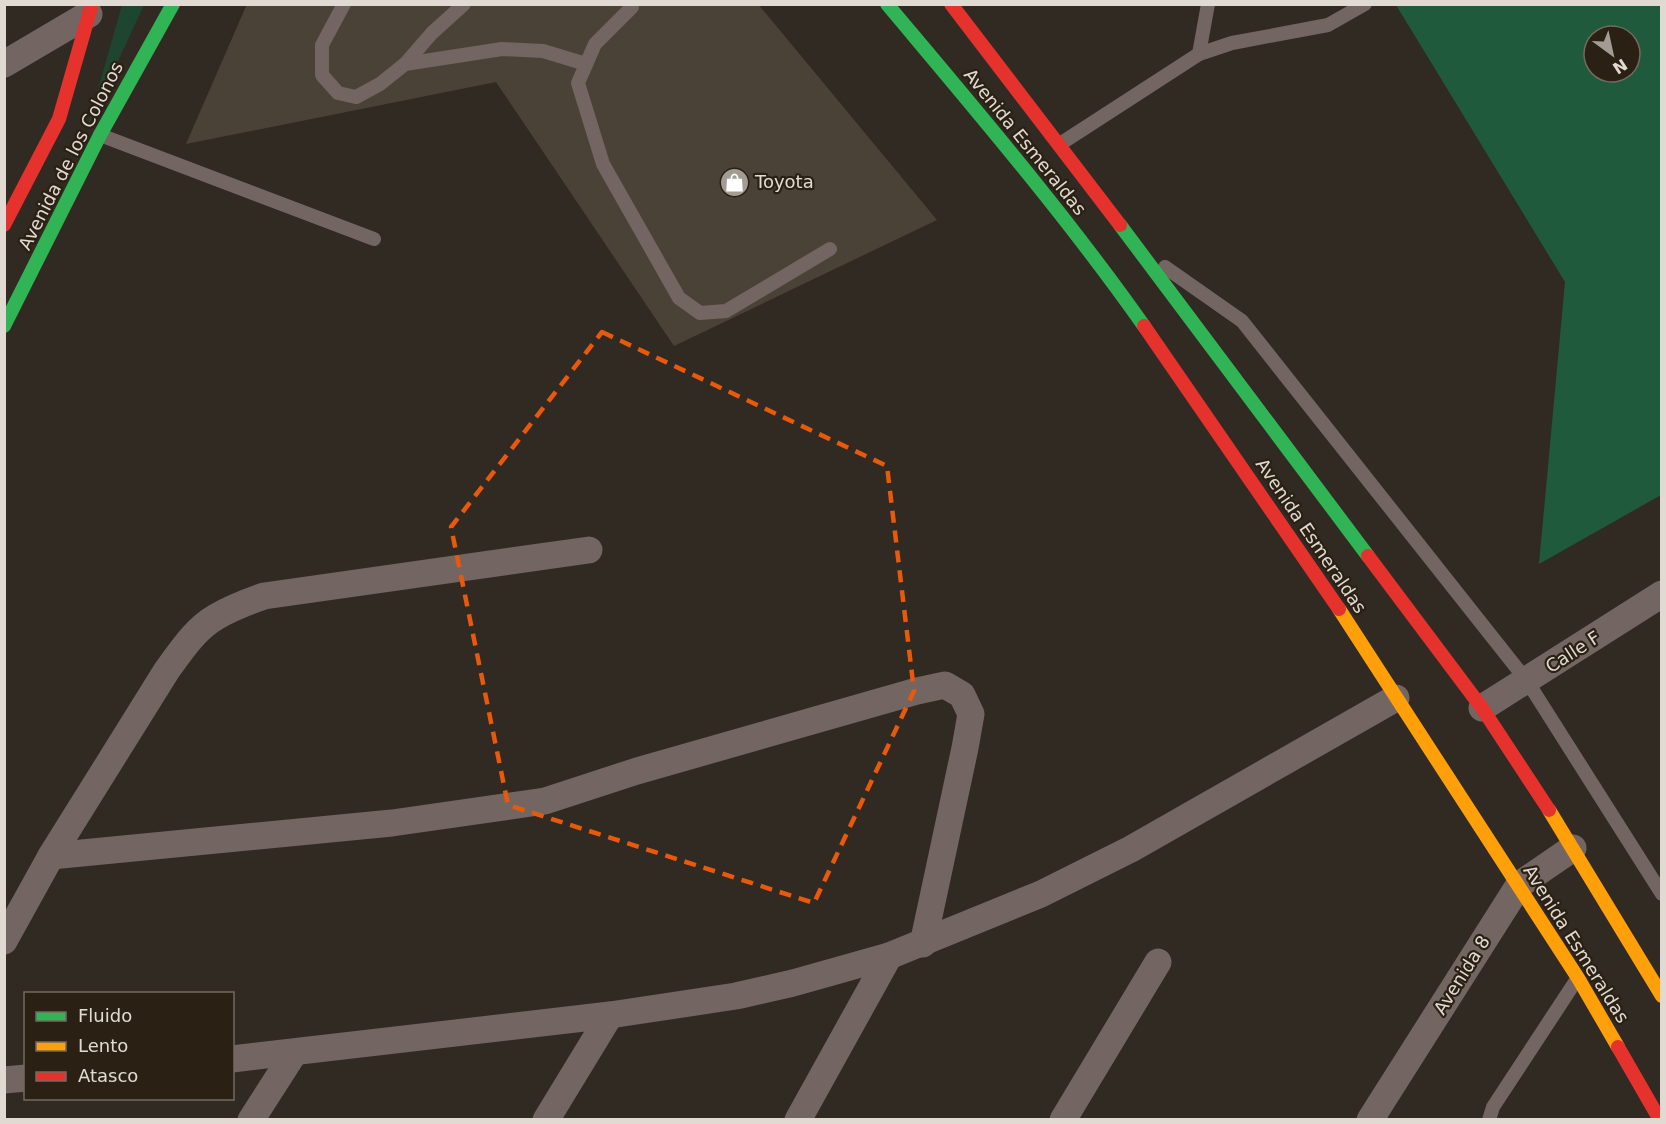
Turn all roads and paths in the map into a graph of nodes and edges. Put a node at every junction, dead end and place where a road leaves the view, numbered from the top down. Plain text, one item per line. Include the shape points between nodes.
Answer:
1 (173, 4) edge
2 (344, 4) edge
3 (464, 4) edge
4 (887, 4) edge
5 (951, 4) edge
6 (1208, 4) edge
7 (1365, 4) edge
8 (630, 5) edge
9 (91, 10) edge
10 (1199, 54) junction
11 (4, 64) edge
12 (405, 64) junction
13 (586, 64) junction
14 (100, 135) junction
15 (1060, 144) junction
16 (4, 225) edge
17 (374, 239) dead end
18 (1138, 247) junction
19 (830, 249) dead end
20 (4, 326) edge
21 (589, 550) dead end
22 (1662, 594) edge
23 (1527, 681) junction
24 (1396, 698) junction
25 (1482, 708) junction
26 (1573, 848) junction
27 (51, 856) junction
28 (1519, 885) junction
29 (1662, 894) edge
30 (4, 941) edge
31 (922, 944) junction
32 (889, 956) junction
33 (1158, 962) dead end
34 (1578, 978) junction
35 (1662, 996) edge
36 (610, 1015) junction
37 (294, 1053) junction
38 (234, 1059) edge
39 (24, 1078) edge
40 (4, 1080) edge
41 (252, 1119) edge
42 (546, 1119) edge
43 (798, 1119) edge
44 (1063, 1119) edge
45 (1370, 1119) edge
46 (1489, 1119) edge
47 (1660, 1119) edge

1 - 14 highway, Avenida de los Colonos
2 - 12 lane via 322,45 322,75 338,93 356,97
3 - 12 lane
4 - 24 highway, Avenida Esmeraldas via 1016,158 1115,285 1316,573
5 - 15 highway, Avenida Esmeraldas
6 - 10 lane
7 - 10 lane via 1328,25 1232,43
8 - 13 lane via 596,44
9 - 11 street
9 - 16 highway, Avenida de los Colonos via 59,119
10 - 15 lane
12 - 13 lane via 502,49 543,51
13 - 19 lane via 578,83 603,164 679,298 700,313 726,311
14 - 17 lane
14 - 20 highway, Avenida de los Colonos
15 - 18 highway, Avenida Esmeraldas
18 - 23 lane via 1242,321
18 - 25 highway, Avenida Esmeraldas
21 - 27 street via 264,596 213,618 167,670
22 - 23 street, Calle F
23 - 25 street, Calle F
23 - 29 lane
24 - 28 highway, Avenida Esmeraldas
24 - 31 street via 1131,849 1041,894
25 - 26 highway, Avenida Esmeraldas
26 - 28 street, Avenida 8
26 - 35 highway, Avenida Esmeraldas
27 - 30 street
27 - 31 street via 392,823 545,801 637,771 945,685 962,695 971,714
28 - 34 highway, Avenida Esmeraldas
28 - 45 street, Avenida 8
31 - 32 street
32 - 36 street via 736,996
32 - 43 street
33 - 44 street
34 - 46 lane via 1493,1107
34 - 47 highway, Avenida Esmeraldas
36 - 37 street
36 - 42 street
37 - 38 street
37 - 41 street
39 - 40 street

